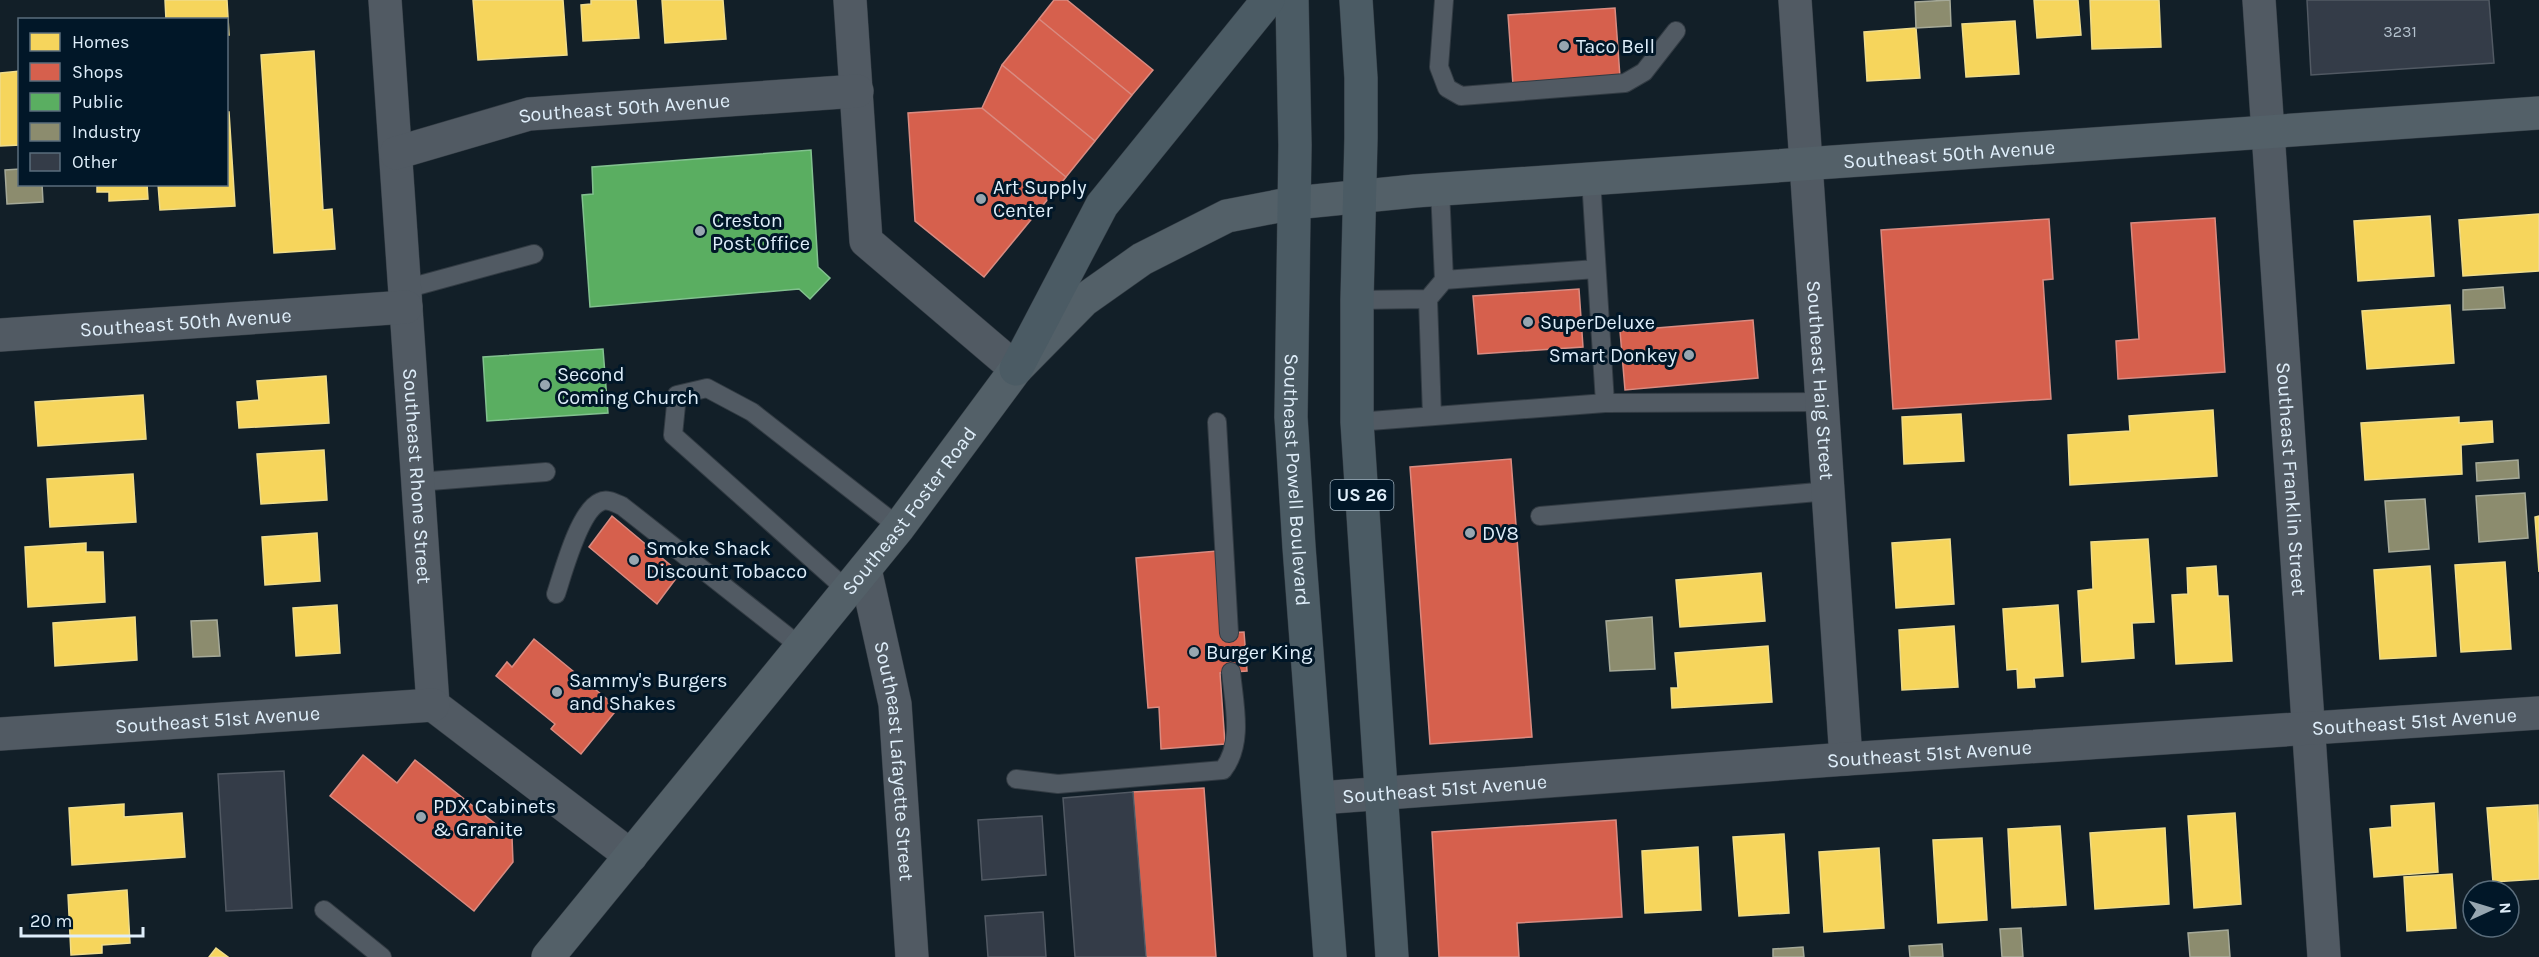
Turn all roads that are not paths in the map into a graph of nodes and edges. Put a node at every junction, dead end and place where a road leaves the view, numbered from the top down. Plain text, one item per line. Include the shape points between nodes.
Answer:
1 (385, 0) edge
2 (850, 0) edge
3 (1268, 0) edge
4 (1292, 0) edge
5 (1356, 0) edge
6 (1444, 0) edge
7 (1795, 0) edge
8 (2259, 0) edge
9 (1676, 31) dead end
10 (857, 91) junction
11 (2539, 113) edge
12 (2269, 131) junction
13 (396, 153) junction
14 (1807, 164) junction
15 (1591, 179) junction
16 (1440, 189) junction
17 (1359, 196) junction
18 (1293, 204) junction
19 (534, 254) dead end
20 (1596, 269) junction
21 (1444, 280) junction
22 (405, 298) junction
23 (1428, 299) junction
24 (1356, 300) junction
25 (0, 334) edge
26 (1016, 369) junction
27 (1822, 402) junction
28 (1605, 403) junction
29 (1432, 416) junction
30 (1217, 422) dead end
31 (1357, 422) junction
32 (546, 472) dead end
33 (418, 482) junction
34 (1829, 491) junction
35 (1540, 516) dead end
36 (898, 527) junction
37 (856, 579) junction
38 (556, 594) dead end
39 (1229, 633) dead end
40 (801, 647) junction
41 (1231, 672) dead end
42 (433, 705) junction
43 (2539, 713) edge
44 (2307, 729) junction
45 (0, 734) edge
46 (1846, 759) junction
47 (1016, 779) dead end
48 (1381, 793) junction
49 (1319, 798) junction
50 (631, 856) junction
51 (324, 910) dead end
52 (382, 957) edge
53 (548, 957) edge
54 (912, 957) edge
55 (1330, 957) edge
56 (1392, 957) edge
57 (2324, 957) edge

1 - 13 street, Southeast Rhone Street
2 - 10 street
3 - 26 main road via 1102,205
4 - 18 main road, Southeast Powell Boulevard
5 - 17 main road, US 26 via 1361,78
6 - 9 lane via 1439,68 1447,88 1461,96 1625,83 1644,72
7 - 14 street, Southeast Haig Street
8 - 12 street, Southeast Franklin Street
10 - 13 street, Southeast 50th Avenue via 529,114
10 - 26 street via 866,241
11 - 12 main road, Southeast 50th Avenue
12 - 14 main road, Southeast 50th Avenue
12 - 44 street, Southeast Franklin Street
13 - 22 street, Southeast Rhone Street
14 - 15 main road, Southeast 50th Avenue
14 - 27 street, Southeast Haig Street
15 - 16 main road, Southeast 50th Avenue
15 - 20 lane
16 - 17 main road, Southeast 50th Avenue
16 - 21 lane
17 - 18 main road, Southeast Foster Road
17 - 24 main road, US 26
18 - 26 main road, Southeast Foster Road via 1227,216 1142,259 1084,300
18 - 49 main road, Southeast Powell Boulevard via 1292,417
19 - 22 lane
20 - 21 lane
20 - 28 lane
21 - 23 lane
22 - 25 street, Southeast 50th Avenue
22 - 33 street, Southeast Rhone Street
23 - 24 lane
23 - 29 lane
24 - 31 main road, US 26
26 - 36 main road, Southeast Foster Road
27 - 28 lane
27 - 34 street, Southeast Haig Street
28 - 29 lane
29 - 31 lane
30 - 39 lane
31 - 48 main road, US 26
32 - 33 lane
33 - 42 street, Southeast Rhone Street
34 - 35 lane
34 - 46 street, Southeast Haig Street
36 - 37 main road, Southeast Foster Road
36 - 37 lane via 752,411 706,388 677,395 673,435
37 - 40 main road, Southeast Foster Road
37 - 54 street, Southeast Lafayette Street via 895,704
38 - 40 lane via 575,535 592,508 600,501 609,501 622,506
40 - 50 main road, Southeast Foster Road
41 - 47 lane via 1236,740 1231,760 1223,770 1058,784
42 - 45 street, Southeast 51st Avenue
42 - 50 street
43 - 44 street, Southeast 51st Avenue
44 - 46 street, Southeast 51st Avenue
44 - 57 street, Southeast Franklin Street
46 - 48 street, Southeast 51st Avenue
48 - 49 street, Southeast 51st Avenue
48 - 56 main road, US 26
49 - 55 main road, Southeast Powell Boulevard
50 - 53 main road, Southeast Foster Road
51 - 52 lane

